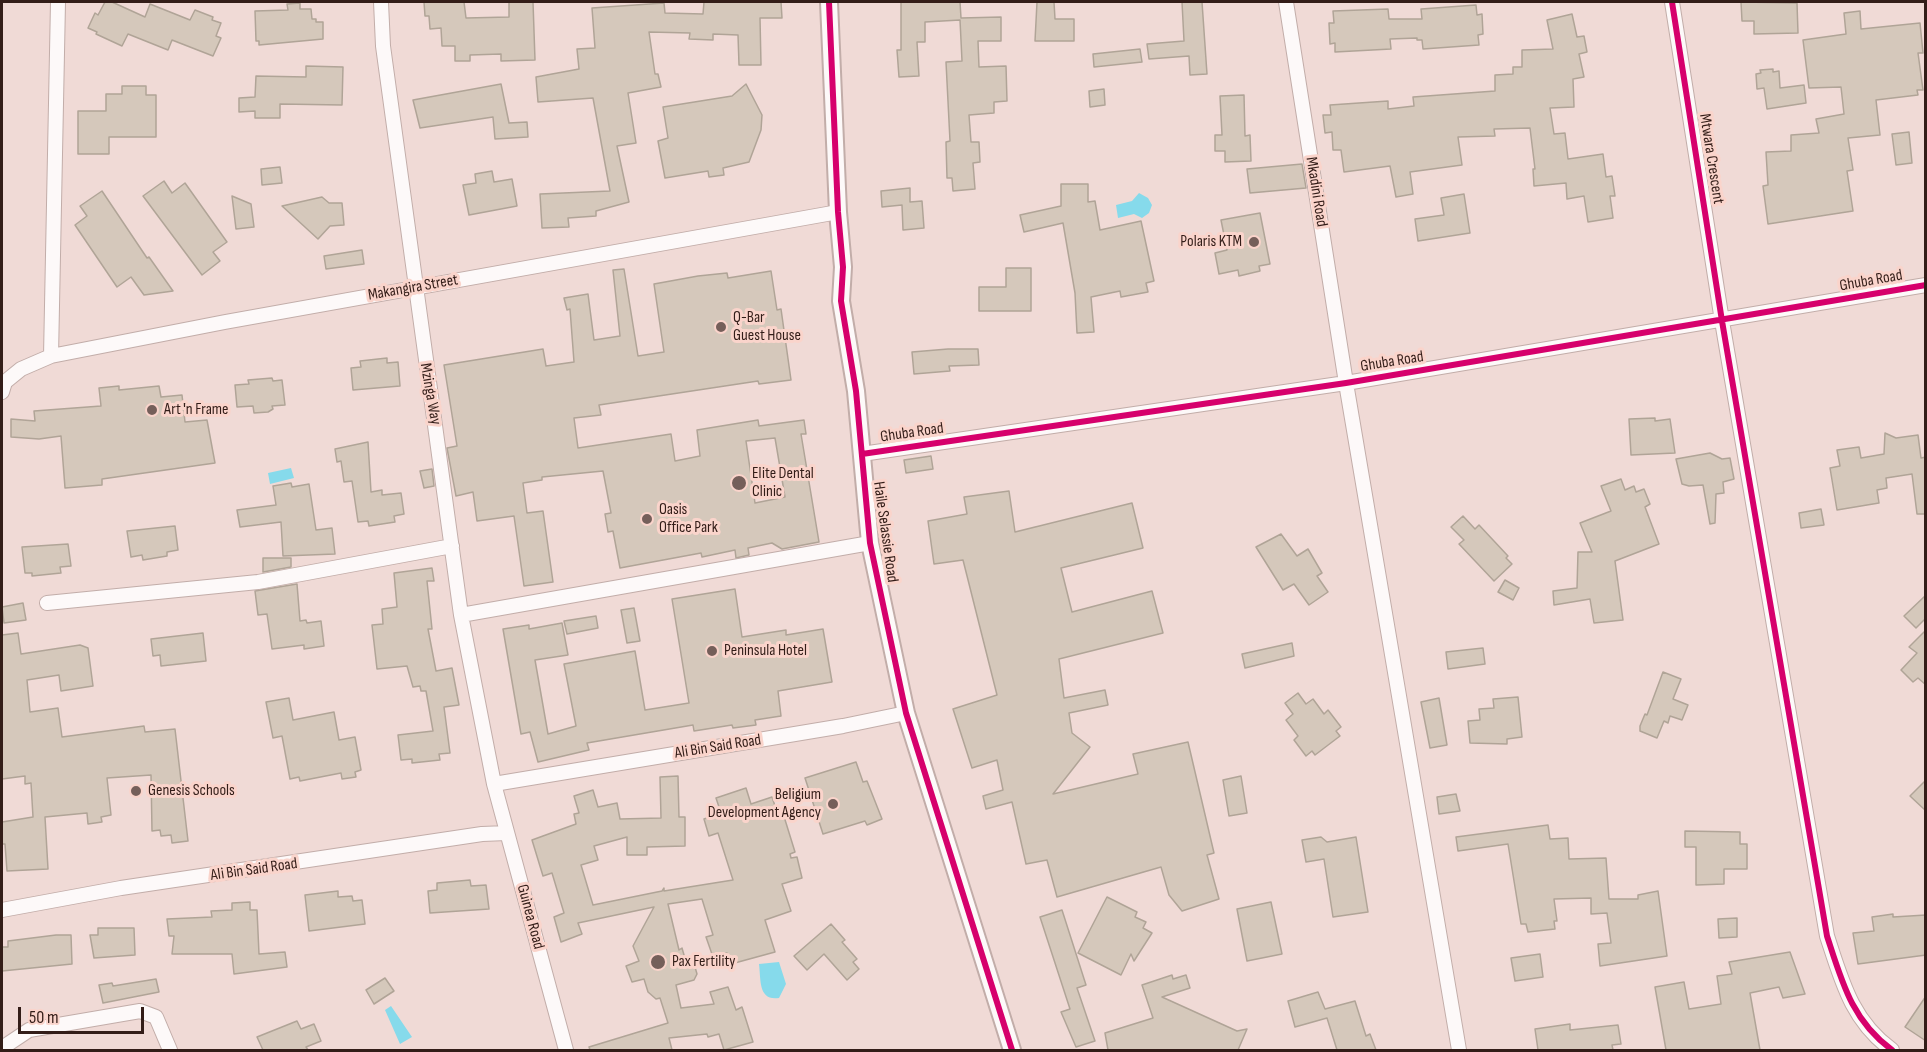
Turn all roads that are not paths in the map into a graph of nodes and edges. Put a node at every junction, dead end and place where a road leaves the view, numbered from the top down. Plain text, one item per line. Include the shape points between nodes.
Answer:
1 (58, 2) edge
2 (381, 2) edge
3 (829, 2) edge
4 (1287, 2) edge
5 (1672, 2) edge
6 (838, 212) junction
7 (1926, 285) edge
8 (414, 288) junction
9 (1722, 321) junction
10 (51, 356) junction
11 (1346, 383) junction
12 (2, 392) edge
13 (862, 454) junction
14 (870, 543) junction
15 (452, 546) junction
16 (47, 603) dead end
17 (460, 615) junction
18 (906, 712) junction
19 (495, 784) junction
20 (507, 833) junction
21 (2, 910) edge
22 (2, 1048) edge
23 (170, 1050) edge
24 (566, 1050) edge
25 (1012, 1050) edge
26 (1459, 1050) edge
27 (1892, 1050) edge

1 - 10 street
2 - 8 street, Mzinga Way via 383,46
3 - 6 street, Haile Selassie Road
4 - 11 street, Mkadini Road
5 - 9 street, Mtwara Crescent
6 - 8 street, Makangira Street
6 - 13 street, Haile Selassie Road via 843,267 841,301
7 - 9 street, Ghuba Road
8 - 10 street, Makangira Street
8 - 15 street, Mzinga Way
9 - 11 street, Ghuba Road
9 - 27 street, Mtwara Crescent via 1827,936 1846,995 1872,1036
10 - 12 street, Makangira Street via 21,369 5,382
11 - 13 street, Ghuba Road
11 - 26 street, Mkadini Road
13 - 14 street, Haile Selassie Road
14 - 17 street
14 - 18 street, Haile Selassie Road
15 - 16 street via 258,582
15 - 17 street, Mzinga Way
17 - 19 street, Mzinga Way
18 - 19 street, Ali Bin Said Road
18 - 25 street, Haile Selassie Road
19 - 20 street, Guinea Road
20 - 21 street, Ali Bin Said Road via 120,888
20 - 24 street, Guinea Road
22 - 23 street via 29,1030 140,1011 156,1017

